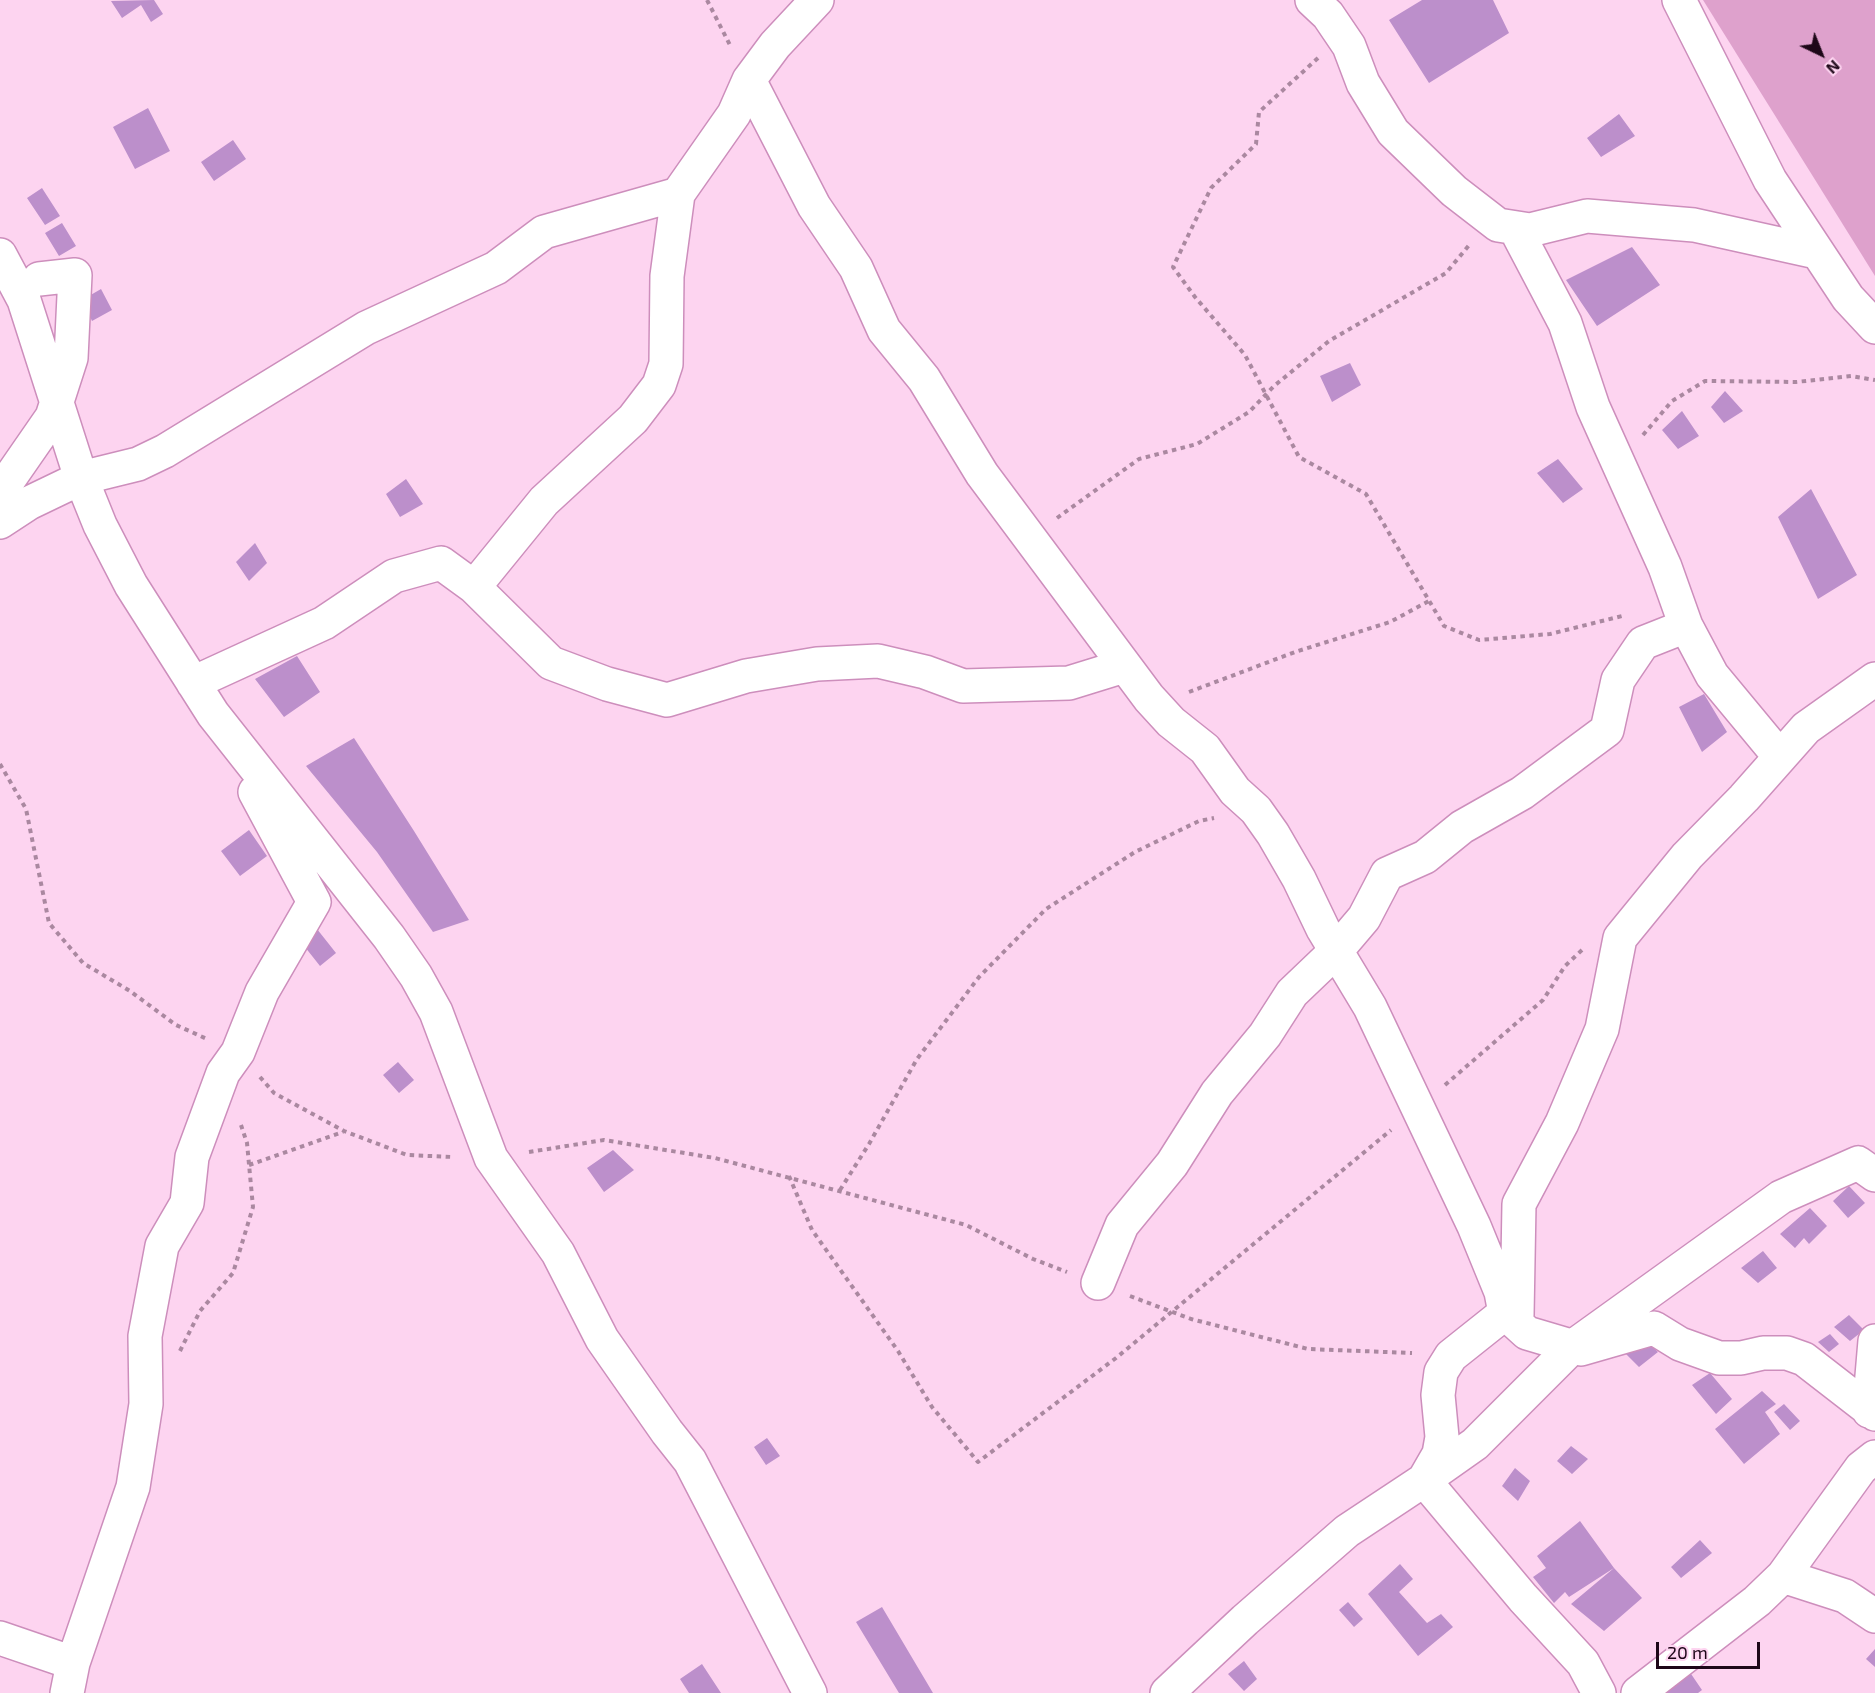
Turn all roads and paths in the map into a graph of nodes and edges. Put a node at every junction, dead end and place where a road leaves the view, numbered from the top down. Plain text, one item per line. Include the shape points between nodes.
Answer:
1 (707, 0) edge
2 (817, 0) edge
3 (1312, 0) edge
4 (1679, 0) edge
5 (1342, 36) junction
6 (749, 80) junction
7 (678, 194) junction
8 (1515, 228) junction
9 (0, 242) edge
10 (1816, 252) junction
11 (0, 255) edge
12 (1875, 327) edge
13 (1875, 380) edge
14 (1266, 395) junction
15 (58, 403) junction
16 (1620, 469) junction
17 (81, 478) junction
18 (0, 492) edge
19 (0, 522) edge
20 (1031, 538) junction
21 (474, 587) junction
22 (1429, 601) junction
23 (1627, 615) dead end
24 (1686, 626) junction
25 (1124, 666) junction
26 (1875, 679) edge
27 (193, 683) junction
28 (1157, 706) junction
29 (213, 714) junction
30 (1780, 758) junction
31 (0, 764) edge
32 (1257, 810) junction
33 (1620, 938) junction
34 (1336, 951) junction
35 (238, 1052) junction
36 (1418, 1109) junction
37 (240, 1123) dead end
38 (344, 1131) junction
39 (491, 1158) junction
40 (249, 1165) junction
41 (1875, 1174) edge
42 (789, 1176) junction
43 (840, 1190) junction
44 (1098, 1283) junction
45 (1170, 1311) junction
46 (1511, 1320) junction
47 (1875, 1341) edge
48 (1571, 1348) junction
49 (1451, 1356) junction
50 (176, 1359) dead end
51 (1872, 1412) edge
52 (1875, 1457) edge
53 (1424, 1480) junction
54 (1783, 1576) junction
55 (1875, 1616) edge
56 (0, 1638) edge
57 (70, 1678) edge
58 (810, 1693) edge
59 (1167, 1693) edge
60 (1599, 1693) edge
61 (1638, 1693) edge

1 - 6 path
2 - 6 street
3 - 5 street
4 - 10 street via 1770,180
5 - 8 street via 1363,83 1393,132 1455,191 1498,225
5 - 14 path via 1259,112 1256,144 1211,188 1173,267 1245,355
6 - 7 street via 734,114
6 - 20 street via 814,206 856,268 884,330 924,378 982,474
7 - 17 street via 544,232 496,268 366,328 165,451 138,464
7 - 21 street via 667,276 666,364 658,385 633,419 544,501
8 - 10 street via 1530,230 1587,216 1694,225
8 - 14 path via 1475,238 1446,273 1329,341
8 - 16 street via 1565,323 1593,407
9 - 15 street via 39,279 75,275 71,358
10 - 12 street via 1848,298
11 - 15 street via 24,300
13 - 16 path via 1851,376 1796,382 1705,381 1672,400
14 - 20 path via 1249,412 1197,444 1138,459
14 - 22 path via 1299,457 1366,494
15 - 17 street
15 - 18 street
16 - 24 street via 1665,567
17 - 19 street
17 - 27 street via 131,585
20 - 25 street
21 - 25 street via 551,663 667,700 746,676 817,664 878,661 963,686 1069,683
21 - 27 street via 441,563 394,576 324,623
22 - 23 path via 1444,626 1479,639 1550,634
22 - 28 path via 1390,622 1295,652
24 - 30 street via 1713,675
24 - 34 street via 1643,643 1618,680 1607,730 1522,794 1462,826 1425,857 1387,874 1364,918
25 - 28 street
26 - 30 street via 1806,728
27 - 29 street
28 - 32 street via 1204,749 1235,791
29 - 35 street via 314,902 262,992
29 - 39 street via 416,976 436,1012
30 - 33 street via 1687,856
31 - 35 path via 26,810 50,923 83,963 176,1025
32 - 34 street
32 - 43 path via 1199,821 1135,852 1046,909 979,977 917,1059
33 - 36 path via 1592,940 1565,966 1543,1000
33 - 46 street via 1602,1029 1562,1124 1519,1204
34 - 36 street via 1370,1007
34 - 44 street via 1292,993 1265,1035 1217,1093 1172,1164 1122,1225
35 - 38 path via 274,1093
35 - 57 street via 223,1073 192,1157 187,1203 162,1246 144,1336 146,1404 133,1486
36 - 45 path
36 - 46 street via 1474,1226
37 - 40 path
38 - 39 path via 407,1155
38 - 40 path
39 - 42 path via 604,1140 715,1158
39 - 58 street via 558,1253 602,1339 690,1461
40 - 50 path via 253,1207 233,1273 200,1311
41 - 48 street via 1858,1163 1781,1197
42 - 43 path
42 - 45 path via 812,1230 898,1351 932,1407 978,1462 1116,1358
43 - 44 path via 966,1225 1033,1259
44 - 45 path
45 - 49 path via 1308,1348
46 - 48 street via 1527,1333
46 - 49 street
47 - 51 street
48 - 51 street via 1581,1349 1654,1328 1680,1344 1719,1358 1786,1353 1804,1359
48 - 53 street via 1475,1444
49 - 53 street via 1441,1372 1438,1395 1442,1437 1439,1454
52 - 54 street via 1861,1468
53 - 59 street via 1347,1531
53 - 60 street via 1583,1663
54 - 55 street via 1845,1596
54 - 61 street via 1757,1601
56 - 57 street

